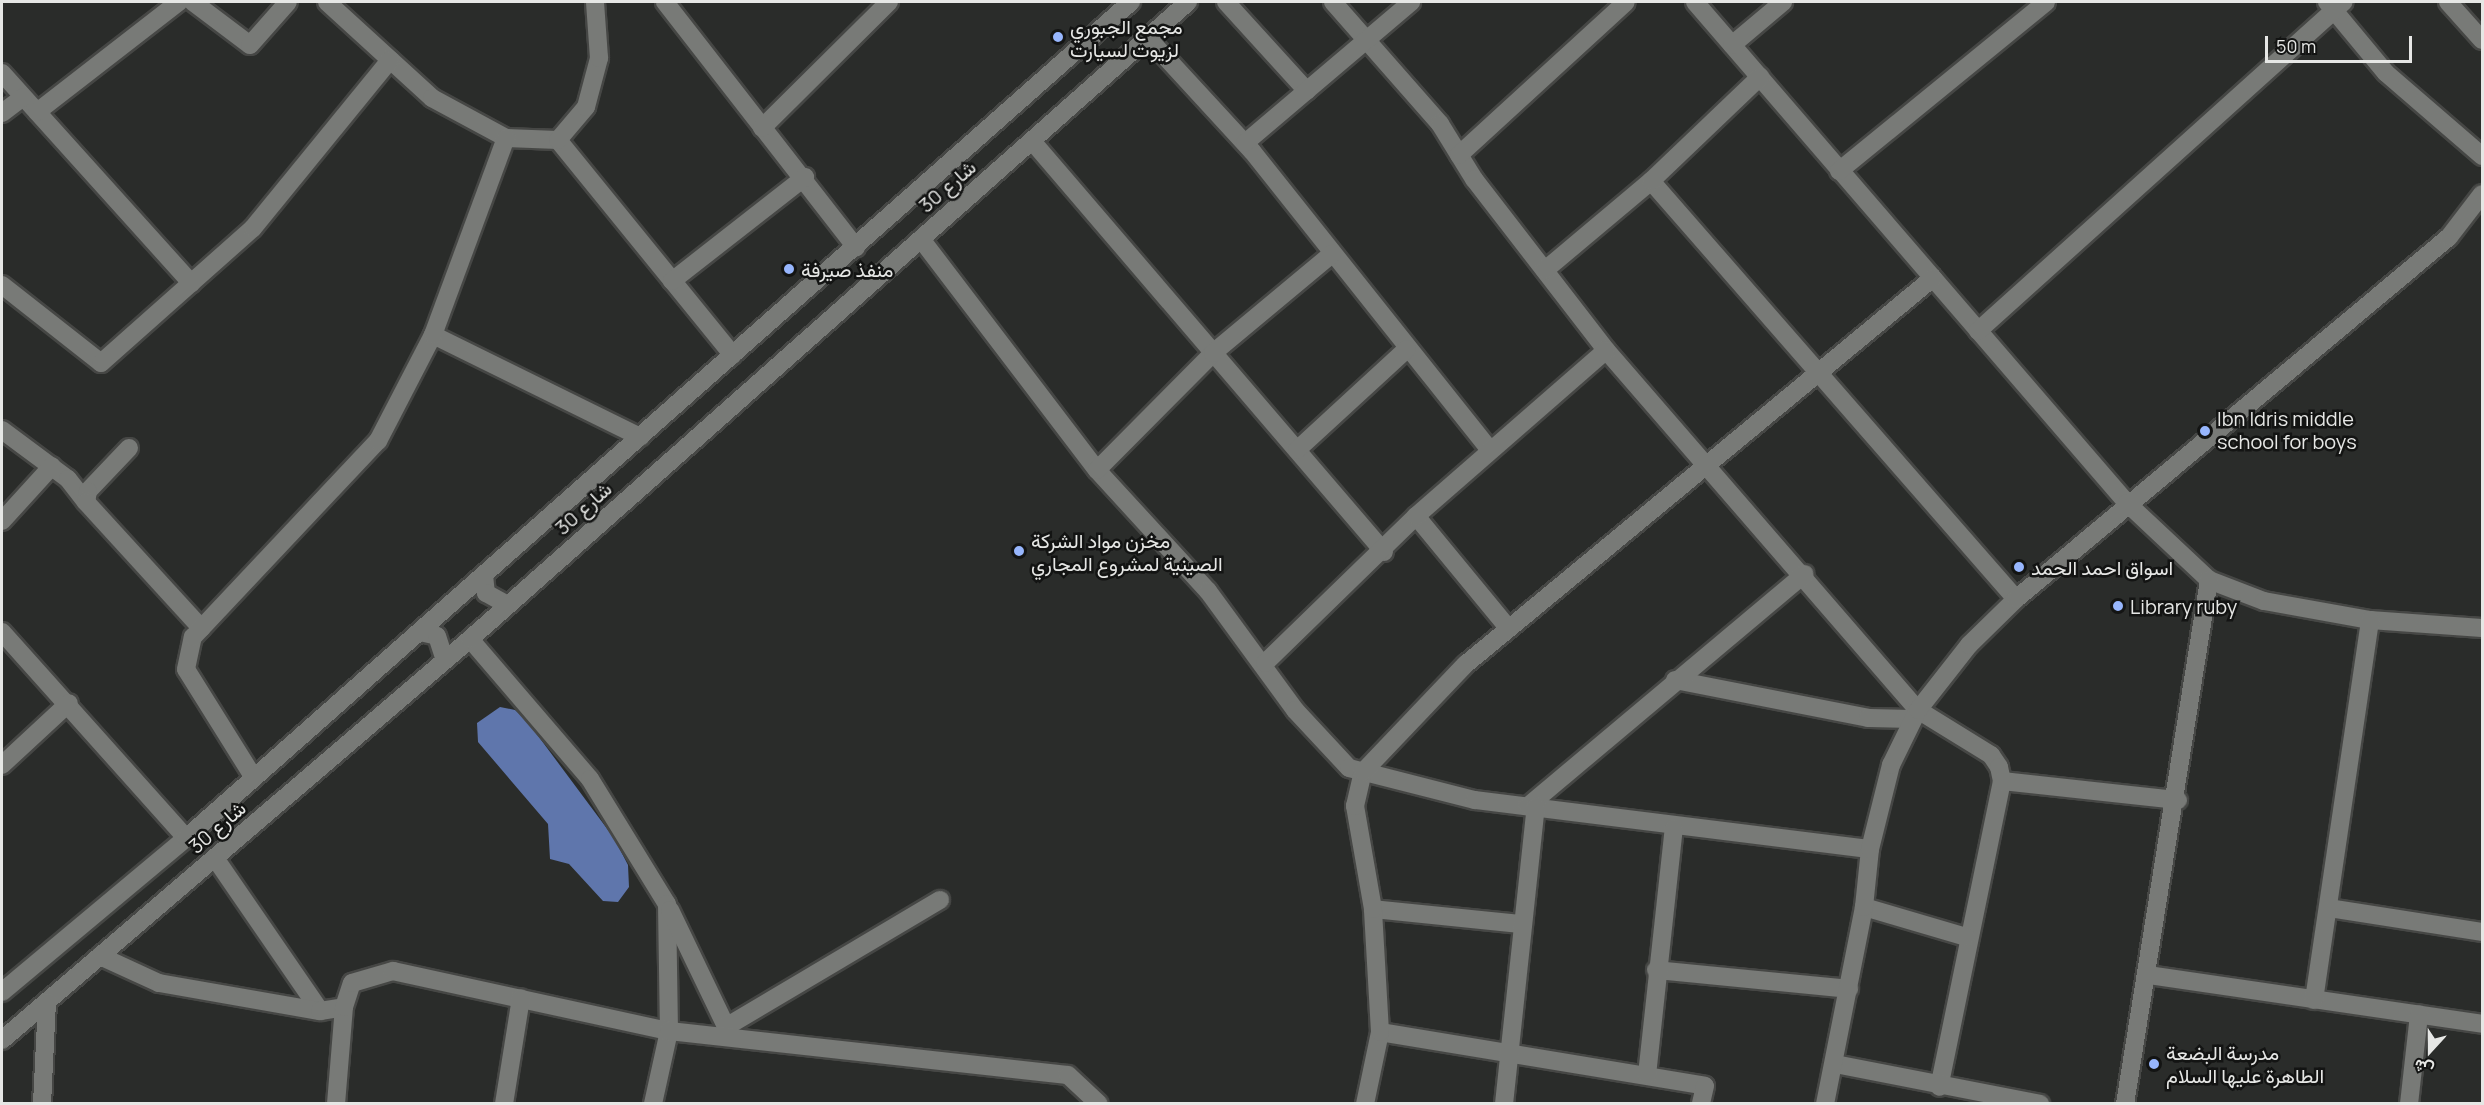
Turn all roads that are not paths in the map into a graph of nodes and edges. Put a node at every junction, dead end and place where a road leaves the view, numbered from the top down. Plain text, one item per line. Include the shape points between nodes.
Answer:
1 (193, 2) edge
2 (288, 2) edge
3 (327, 2) edge
4 (595, 2) edge
5 (665, 2) edge
6 (889, 2) edge
7 (1131, 2) edge
8 (1188, 2) edge
9 (1226, 2) edge
10 (1333, 2) edge
11 (1411, 2) edge
12 (1626, 2) edge
13 (1695, 2) edge
14 (1783, 2) edge
15 (2046, 2) edge
16 (2448, 2) edge
17 (172, 4) edge
18 (2335, 4) edge
19 (1148, 38) junction
20 (2482, 40) edge
21 (1368, 41) junction
22 (1732, 45) junction
23 (390, 60) junction
24 (2, 73) edge
25 (1760, 77) junction
26 (1307, 91) junction
27 (23, 97) junction
28 (37, 112) junction
29 (2, 113) edge
30 (762, 128) junction
31 (506, 138) junction
32 (558, 140) junction
33 (1032, 141) junction
34 (1245, 143) junction
35 (1459, 155) junction
36 (2482, 156) edge
37 (1839, 171) junction
38 (805, 177) junction
39 (1651, 181) junction
40 (2482, 194) edge
41 (921, 239) junction
42 (856, 247) junction
43 (1332, 254) junction
44 (1545, 270) junction
45 (1933, 278) junction
46 (672, 281) junction
47 (191, 283) junction
48 (2, 285) edge
49 (1978, 331) junction
50 (433, 335) junction
51 (1407, 349) junction
52 (1606, 350) junction
53 (1213, 353) junction
54 (733, 355) junction
55 (1817, 373) junction
56 (2, 430) edge
57 (640, 437) junction
58 (129, 448) dead end
59 (1297, 450) junction
60 (1490, 450) junction
61 (1710, 464) junction
62 (52, 466) junction
63 (1097, 470) junction
64 (86, 502) junction
65 (2127, 503) junction
66 (1416, 516) junction
67 (2, 521) edge
68 (1384, 552) junction
69 (484, 574) junction
70 (1804, 574) junction
71 (2209, 580) junction
72 (2016, 599) junction
73 (508, 605) junction
74 (2370, 620) junction
75 (201, 628) junction
76 (2482, 628) edge
77 (1509, 629) junction
78 (2, 632) edge
79 (420, 632) junction
80 (470, 639) junction
81 (445, 660) junction
82 (1265, 663) junction
83 (1676, 680) junction
84 (69, 703) junction
85 (1915, 714) junction
86 (5, 755) edge
87 (1363, 772) junction
88 (254, 778) junction
89 (2002, 781) junction
90 (2178, 800) junction
91 (1532, 807) junction
92 (1674, 828) junction
93 (186, 838) junction
94 (1870, 849) junction
95 (215, 858) junction
96 (940, 900) dead end
97 (667, 904) junction
98 (1864, 907) junction
99 (2330, 908) junction
100 (1373, 909) junction
101 (1521, 924) junction
102 (2482, 932) edge
103 (1966, 937) junction
104 (100, 956) junction
105 (1656, 970) junction
106 (2148, 975) junction
107 (1849, 989) junction
108 (2, 992) edge
109 (522, 998) junction
110 (2314, 1000) junction
111 (47, 1002) junction
112 (344, 1007) junction
113 (320, 1011) junction
114 (2419, 1015) junction
115 (2482, 1024) edge
116 (669, 1030) junction
117 (1380, 1032) junction
118 (729, 1033) junction
119 (2, 1040) edge
120 (1507, 1055) junction
121 (1835, 1064) junction
122 (1647, 1075) junction
123 (1939, 1087) junction
124 (42, 1104) edge
125 (336, 1104) edge
126 (504, 1104) edge
127 (653, 1104) edge
128 (1099, 1104) edge
129 (1365, 1104) edge
130 (1504, 1104) edge
131 (1701, 1104) edge
132 (1825, 1104) edge
133 (2040, 1104) edge
134 (2125, 1104) edge
135 (2409, 1104) edge

1 - 2 street via 250,45
3 - 23 street
4 - 32 street via 599,58 586,108
5 - 30 street
6 - 30 street
7 - 42 street, شارع 30
8 - 19 street, شارع 30
9 - 26 street
10 - 21 street
11 - 21 street
12 - 35 street
13 - 22 street
14 - 22 street
15 - 37 street
16 - 20 street
17 - 28 street
18 - 36 street via 2386,72
18 - 49 street
19 - 33 street, شارع 30
19 - 34 street
21 - 26 street
21 - 35 street via 1440,124
22 - 25 street
23 - 31 street via 432,98
23 - 47 street via 254,228
24 - 27 street
25 - 37 street
25 - 39 street
26 - 34 street
27 - 28 street
27 - 29 street
28 - 47 street
30 - 38 street
31 - 32 street
31 - 50 street
32 - 46 street
33 - 41 street, شارع 30
33 - 53 street
34 - 43 street
35 - 44 street
37 - 45 street
38 - 42 street
38 - 46 street
39 - 44 street
39 - 55 street
40 - 65 street via 2449,237
41 - 63 street
41 - 73 street, شارع 30
42 - 54 street, شارع 30
43 - 51 street
43 - 53 street
44 - 52 street
45 - 49 street
45 - 55 street
46 - 54 street
47 - 48 street via 101,363
49 - 65 street
50 - 57 street
50 - 75 street via 378,441
51 - 59 street
51 - 60 street
52 - 60 street
52 - 61 street
53 - 59 street
53 - 63 street
54 - 57 street, شارع 30
55 - 61 street
55 - 72 street
56 - 62 street
57 - 69 street, شارع 30
58 - 64 street via 88,491
59 - 68 street
60 - 66 street
61 - 70 street
61 - 77 street
62 - 64 street
62 - 67 street
63 - 82 street via 1208,591
64 - 75 street
65 - 71 street
65 - 72 street
66 - 68 street
66 - 77 street
68 - 82 street
69 - 73 street via 486,593
69 - 79 street, شارع 30
70 - 83 street
70 - 85 street
71 - 74 street via 2264,601
71 - 90 street
72 - 85 street via 1969,645
73 - 80 street, شارع 30
74 - 76 street
74 - 99 street
75 - 88 street via 193,637 186,669
77 - 87 street via 1466,663
78 - 84 street
79 - 81 street via 437,636
79 - 88 street, شارع 30
80 - 81 street, شارع 30
80 - 97 street via 590,779
81 - 95 street, شارع 30
82 - 87 street via 1295,710 1349,768
83 - 85 street via 1868,718
83 - 91 street
84 - 86 street
84 - 93 street
85 - 89 street via 1991,755
85 - 94 street via 1891,765
87 - 91 street
87 - 100 street via 1355,806
88 - 93 street, شارع 30
89 - 90 street
89 - 103 street
90 - 106 street
91 - 92 street
91 - 101 street
92 - 94 street
92 - 105 street
93 - 108 street, شارع 30
94 - 98 street
95 - 104 street, شارع 30
95 - 113 street
96 - 118 street
97 - 116 street
97 - 118 street
98 - 103 street
98 - 107 street
99 - 102 street
99 - 110 street
100 - 101 street
100 - 117 street
101 - 120 street
103 - 123 street
104 - 111 street, شارع 30
104 - 113 street via 159,983
105 - 107 street
105 - 122 street
106 - 110 street
106 - 134 street
107 - 121 street
109 - 112 street via 393,971 352,983
109 - 116 street
109 - 126 street
110 - 114 street
111 - 119 street, شارع 30
111 - 124 street
112 - 113 street
112 - 125 street
114 - 115 street
114 - 135 street
116 - 118 street
116 - 127 street
117 - 120 street
117 - 129 street
118 - 128 street via 1068,1075
120 - 122 street
120 - 130 street
121 - 123 street
121 - 132 street
122 - 131 street via 1705,1086
123 - 133 street

